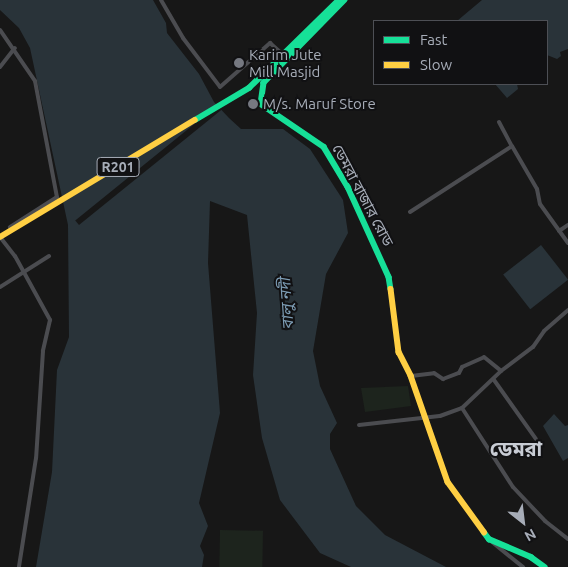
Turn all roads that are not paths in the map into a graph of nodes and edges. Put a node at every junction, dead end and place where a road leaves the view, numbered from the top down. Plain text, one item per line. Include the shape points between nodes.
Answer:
1 (161, 0) edge
2 (339, 0) edge
3 (346, 0) edge
4 (0, 30) edge
5 (15, 48) junction
6 (281, 53) dead end
7 (0, 67) edge
8 (499, 122) dead end
9 (512, 146) junction
10 (410, 212) dead end
11 (568, 225) edge
12 (559, 231) junction
13 (1, 237) edge
14 (568, 243) edge
15 (0, 244) edge
16 (49, 256) dead end
17 (23, 274) junction
18 (0, 287) edge
19 (568, 310) edge
20 (502, 371) junction
21 (411, 376) junction
22 (494, 380) junction
23 (462, 408) junction
24 (426, 420) junction
25 (360, 425) dead end
26 (536, 439) dead end
27 (489, 539) junction
28 (568, 539) edge
29 (19, 567) edge
30 (523, 567) edge
31 (545, 567) edge

1 - 6 street via 183,38 220,87 270,43
2 - 13 street, R201 via 272,68 236,96
3 - 21 street, ডেমরা বাজার রোড via 264,83 260,104 324,147 348,187 389,277 399,352
4 - 5 street
5 - 7 street
5 - 13 street via 35,82 57,197
8 - 9 street
9 - 10 street
9 - 12 street via 536,189 540,204
11 - 12 street
12 - 14 street
13 - 15 street
13 - 17 street
16 - 17 street
17 - 18 street
17 - 29 street via 50,320 45,334 36,458
19 - 20 street via 544,331 533,347
20 - 21 street via 484,357 462,367 459,373 442,379 434,373
20 - 22 street
21 - 24 street
22 - 23 street
22 - 26 street
23 - 24 street
23 - 28 street via 513,488
24 - 25 street
24 - 27 street via 448,482
27 - 30 street
27 - 31 street via 531,557

